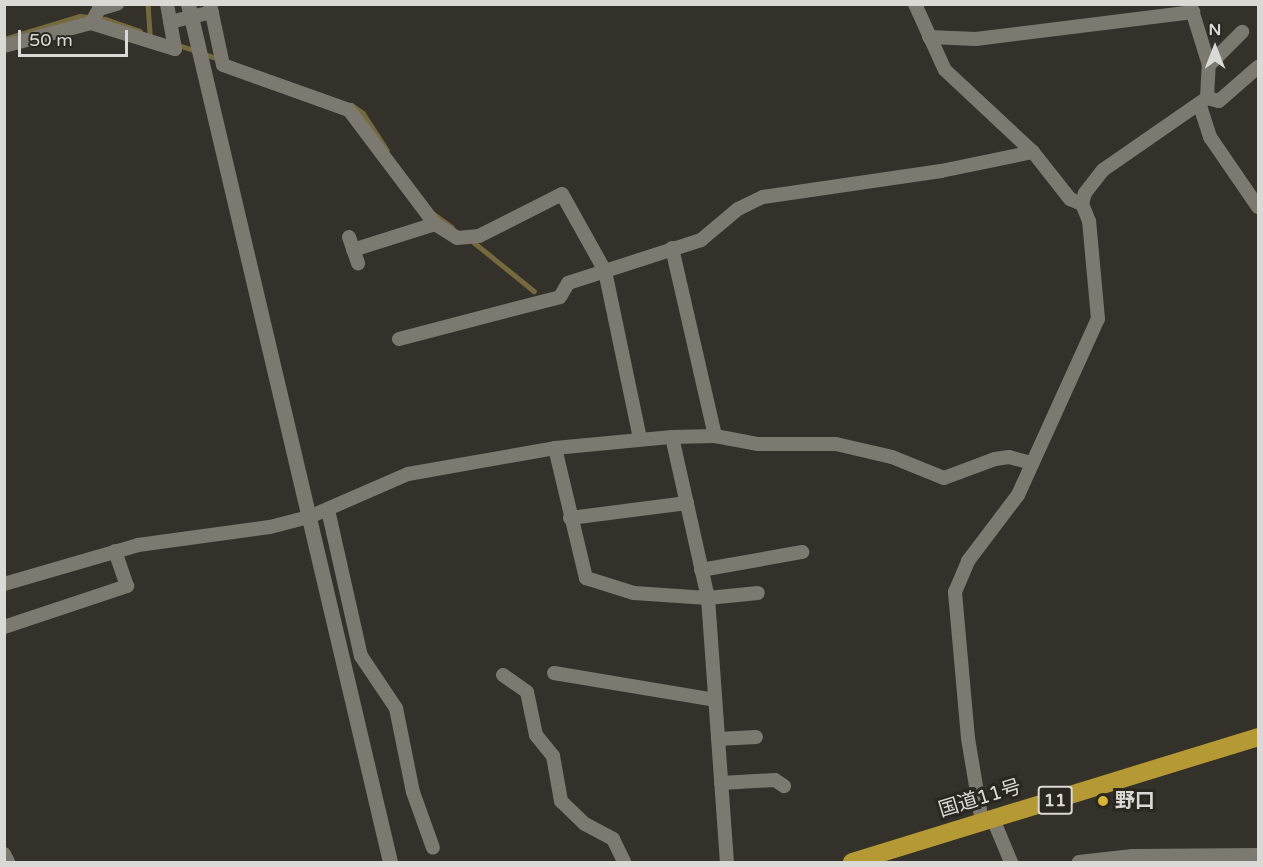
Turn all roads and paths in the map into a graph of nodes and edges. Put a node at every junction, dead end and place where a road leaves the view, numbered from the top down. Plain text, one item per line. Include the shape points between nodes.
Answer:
1 (117, 4) edge
2 (167, 4) edge
3 (915, 4) edge
4 (211, 8) edge
5 (1192, 8) edge
6 (189, 11) edge
7 (170, 22) junction
8 (91, 23) junction
9 (1242, 32) dead end
10 (929, 37) junction
11 (4, 46) edge
12 (1209, 65) junction
13 (1258, 67) edge
14 (1204, 102) junction
15 (1033, 152) junction
16 (1082, 204) junction
17 (1258, 207) edge
18 (435, 224) junction
19 (672, 248) junction
20 (353, 250) dead end
21 (605, 271) junction
22 (399, 339) dead end
23 (715, 436) junction
24 (672, 437) junction
25 (640, 439) junction
26 (555, 448) junction
27 (1032, 464) junction
28 (687, 503) junction
29 (328, 510) junction
30 (309, 518) junction
31 (570, 518) junction
32 (115, 551) junction
33 (802, 552) dead end
34 (701, 570) junction
35 (4, 584) edge
36 (758, 593) dead end
37 (708, 598) junction
38 (4, 627) edge
39 (554, 673) dead end
40 (503, 675) dead end
41 (715, 700) junction
42 (756, 737) dead end
43 (1258, 737) edge
44 (718, 739) junction
45 (721, 783) junction
46 (784, 786) dead end
47 (987, 820) junction
48 (433, 848) dead end
49 (4, 854) edge
50 (1258, 855) edge
51 (1104, 860) edge
52 (8, 862) edge
53 (390, 862) edge
54 (624, 862) edge
55 (727, 862) edge
56 (852, 862) edge
57 (1011, 862) edge
58 (1079, 862) edge

1 - 8 street via 95,12
2 - 7 street
3 - 10 street
4 - 6 street
4 - 18 street via 223,65 349,110
5 - 10 street via 976,39
5 - 12 street
6 - 7 street
6 - 30 street
7 - 8 street via 175,49
8 - 11 street
9 - 12 street
10 - 15 street via 945,70
12 - 14 street
13 - 14 street via 1219,101
14 - 16 street via 1103,170 1092,180
14 - 17 street via 1210,137
15 - 16 street via 1066,194
15 - 19 street via 941,171 776,194 748,203 701,240
16 - 27 street via 1089,221 1098,319
18 - 20 street
18 - 21 street via 463,240 479,236 562,194
19 - 21 street
19 - 23 street
21 - 22 street via 568,283 560,297
21 - 25 street
23 - 24 street
23 - 27 street via 758,444 857,445 944,478 995,459 1009,457
24 - 25 street
24 - 28 street
25 - 26 street
26 - 29 street via 408,474
26 - 31 street
27 - 47 street via 1018,495 968,561 955,592 968,738
28 - 31 street
28 - 34 street
29 - 30 street
29 - 48 street via 362,656 396,708 413,792
30 - 32 street via 270,527 173,538
30 - 53 street
31 - 37 street via 586,578 634,593
32 - 35 street
32 - 38 street via 127,586
33 - 34 street
34 - 37 street
36 - 37 street
37 - 41 street
39 - 41 street
40 - 54 street via 526,692 536,735 553,756 561,801 585,824 613,839
41 - 44 street
42 - 44 street
43 - 47 highway, 国道11号 / 11
44 - 45 street
45 - 46 street via 775,780
45 - 55 street
47 - 56 highway, 国道11号 / 11
47 - 57 street
49 - 52 street
50 - 51 street
51 - 58 street

